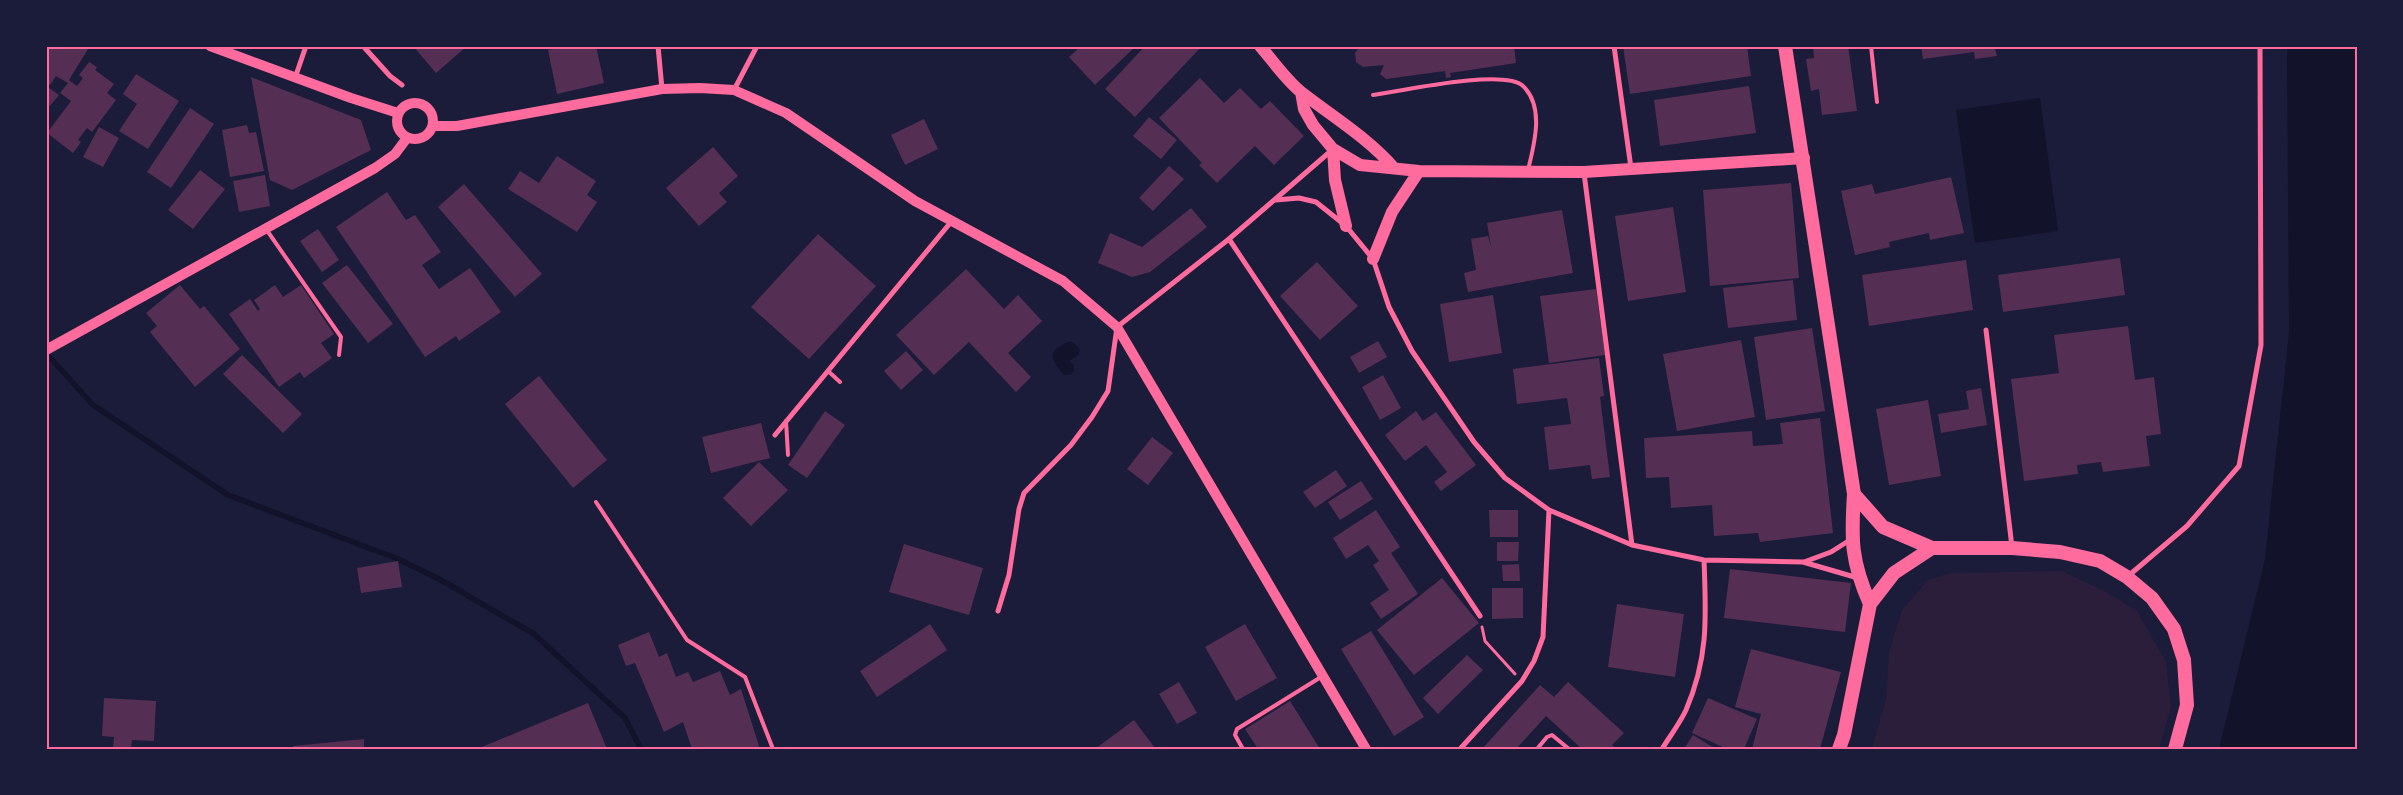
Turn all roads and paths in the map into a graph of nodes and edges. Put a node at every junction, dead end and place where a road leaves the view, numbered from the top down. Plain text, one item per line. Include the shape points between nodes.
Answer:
1 (210, 46) edge
2 (306, 46) edge
3 (363, 46) edge
4 (658, 46) edge
5 (757, 46) edge
6 (1260, 46) edge
7 (1614, 46) edge
8 (1785, 46) edge
9 (1871, 46) edge
10 (2260, 46) edge
11 (295, 78) junction
12 (402, 85) dead end
13 (662, 89) junction
14 (734, 90) junction
15 (1301, 92) junction
16 (1373, 95) dead end
17 (1877, 102) dead end
18 (398, 113) junction
19 (433, 126) junction
20 (407, 138) junction
21 (1333, 149) junction
22 (1804, 158) junction
23 (1394, 168) junction
24 (1631, 168) junction
25 (1419, 171) junction
26 (1528, 172) junction
27 (1584, 172) junction
28 (1276, 200) junction
29 (951, 222) junction
30 (1346, 226) junction
31 (266, 229) junction
32 (1229, 239) junction
33 (1373, 259) junction
34 (1116, 327) junction
35 (1986, 330) dead end
36 (46, 350) edge
37 (339, 355) dead end
38 (828, 371) junction
39 (840, 382) dead end
40 (786, 421) junction
41 (775, 434) dead end
42 (788, 455) dead end
43 (1854, 494) junction
44 (596, 502) dead end
45 (1549, 510) junction
46 (1851, 540) junction
47 (1632, 544) junction
48 (1932, 548) junction
49 (2012, 548) junction
50 (1704, 560) junction
51 (1803, 562) junction
52 (2127, 577) junction
53 (1858, 578) junction
54 (1870, 604) junction
55 (998, 611) dead end
56 (1480, 616) dead end
57 (1485, 641) dead end
58 (1323, 676) junction
59 (1522, 681) junction
60 (773, 749) edge
61 (1243, 749) edge
62 (1366, 749) edge
63 (1460, 749) edge
64 (1538, 749) edge
65 (1569, 749) edge
66 (1662, 749) edge
67 (1838, 749) edge
68 (2175, 749) edge

1 - 11 main road
2 - 11 street
3 - 12 street
4 - 13 street
5 - 14 street
6 - 15 main road
7 - 24 street
8 - 22 highway
9 - 17 lane
10 - 52 street via 2261,345 2240,466 2187,526
11 - 18 main road
13 - 14 main road
13 - 19 main road via 457,126
14 - 29 main road via 786,113
15 - 21 main road via 1304,109
15 - 23 main road via 1329,111
16 - 26 lane via 1487,78 1508,78 1523,86 1535,108 1536,138
18 - 19 main road via 412,103 424,105 432,114
18 - 20 main road via 396,124
19 - 20 main road via 420,139
20 - 31 main road via 395,154 375,168
21 - 23 main road via 1360,165
21 - 28 street
21 - 30 main road
22 - 24 main road
22 - 43 highway
23 - 25 main road
24 - 27 main road
25 - 26 main road
25 - 33 main road via 1392,212
26 - 27 main road
27 - 47 street
28 - 30 street via 1299,198 1316,202
28 - 32 street
29 - 34 main road via 1063,281
29 - 38 street
30 - 33 street
31 - 36 main road
31 - 37 lane via 341,337
32 - 34 street
32 - 56 street
33 - 45 street via 1390,307 1439,394 1505,478
34 - 55 street via 1108,391 1071,445 1024,493 1009,575
34 - 58 main road
35 - 49 street
38 - 39 lane
38 - 40 street
40 - 41 street
40 - 42 lane
43 - 46 highway
43 - 48 highway via 1883,527
44 - 60 lane via 687,640 745,677
45 - 47 street
45 - 59 street via 1543,637
46 - 51 street via 1831,552
46 - 53 highway
47 - 50 street
48 - 49 highway
48 - 54 highway via 1894,573
49 - 52 highway via 2060,552 2100,561
50 - 51 street
50 - 66 street via 1704,653 1686,711
51 - 53 street
52 - 68 highway via 2152,598 2174,629 2184,660 2187,705
53 - 54 highway
54 - 67 highway via 1844,735
57 - 59 path
58 - 61 lane via 1237,729 1236,735
58 - 62 main road
59 - 63 street
64 - 65 lane via 1552,735

